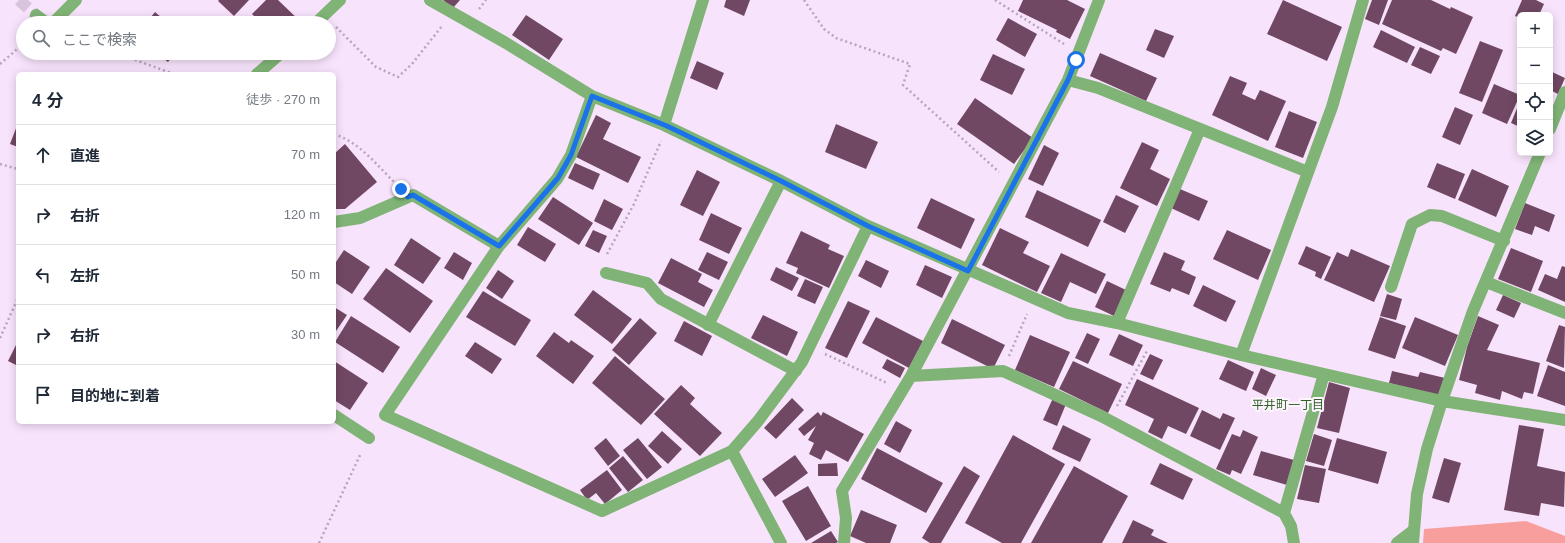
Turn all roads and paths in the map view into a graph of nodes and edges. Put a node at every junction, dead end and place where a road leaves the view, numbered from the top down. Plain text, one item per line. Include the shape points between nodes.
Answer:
1 (76, 0) edge
2 (340, 0) edge
3 (430, 0) edge
4 (703, 0) edge
5 (804, 0) edge
6 (995, 0) edge
7 (1099, 0) edge
8 (1363, 0) edge
9 (451, 12) junction
10 (326, 15) edge
11 (60, 16) edge
12 (336, 27) edge
13 (16, 50) edge
14 (1079, 53) junction
15 (135, 60) edge
16 (273, 60) edge
17 (0, 64) edge
18 (168, 72) edge
19 (260, 72) edge
20 (1068, 80) junction
21 (1565, 92) edge
22 (592, 96) junction
23 (1553, 122) edge
24 (666, 126) junction
25 (1200, 129) junction
26 (336, 135) edge
27 (1539, 156) edge
28 (0, 164) edge
29 (16, 168) edge
30 (1308, 172) junction
31 (781, 181) junction
32 (1012, 184) junction
33 (408, 197) junction
34 (336, 222) edge
35 (868, 226) junction
36 (1504, 241) junction
37 (499, 246) junction
38 (607, 254) dead end
39 (968, 271) junction
40 (606, 273) dead end
41 (1486, 282) junction
42 (1391, 288) dead end
43 (1034, 299) junction
44 (16, 302) edge
45 (1565, 313) edge
46 (1118, 323) junction
47 (708, 325) junction
48 (1157, 334) junction
49 (0, 338) edge
50 (810, 347) junction
51 (1241, 355) junction
52 (796, 371) junction
53 (1004, 371) junction
54 (1324, 374) junction
55 (912, 376) junction
56 (903, 391) junction
57 (1442, 401) junction
58 (336, 416) edge
59 (1565, 420) edge
60 (1110, 421) junction
61 (369, 438) joint
62 (732, 451) junction
63 (1284, 513) junction
64 (1414, 530) junction
65 (319, 543) edge
66 (781, 543) edge
67 (844, 543) edge
68 (1294, 543) edge
69 (1397, 543) edge
70 (1413, 543) edge

1 - 11 street
2 - 10 street
3 - 9 street
4 - 24 street
5 - 32 path via 824,28 836,38 910,64 903,85
6 - 14 path
7 - 14 street
8 - 30 street via 1332,108
9 - 12 path via 412,64 398,77 376,67
9 - 22 street
13 - 17 path
14 - 20 street
15 - 18 path
16 - 19 street
20 - 25 street via 1098,88
20 - 32 street
21 - 23 street
22 - 24 street
22 - 37 street via 571,155 558,178
24 - 31 street
24 - 38 path via 634,204
25 - 30 street
25 - 46 street
26 - 33 path via 347,138 354,144
27 - 36 street
28 - 29 path
30 - 51 street
31 - 35 street
31 - 47 street
32 - 39 street
33 - 34 street via 360,218
33 - 37 street via 413,195
35 - 39 street
35 - 50 street
36 - 41 street
36 - 42 street via 1442,216 1430,215 1412,224
37 - 62 street via 385,415 602,510
39 - 43 street
39 - 55 street
40 - 47 street via 647,283 661,299
41 - 45 street
41 - 57 street
43 - 46 street via 1068,313
43 - 53 path
44 - 49 path
46 - 48 street
47 - 52 street
48 - 51 street
48 - 60 path
50 - 52 street
50 - 56 path
51 - 54 street
52 - 62 street
53 - 55 street
53 - 60 street
54 - 57 street
54 - 63 street
55 - 56 street
56 - 67 street via 842,491 846,518
57 - 59 street
57 - 64 street via 1427,448 1417,494
58 - 61 street
60 - 63 street
61 - 65 path
62 - 66 street
63 - 68 street via 1291,526
64 - 69 street
64 - 70 street

